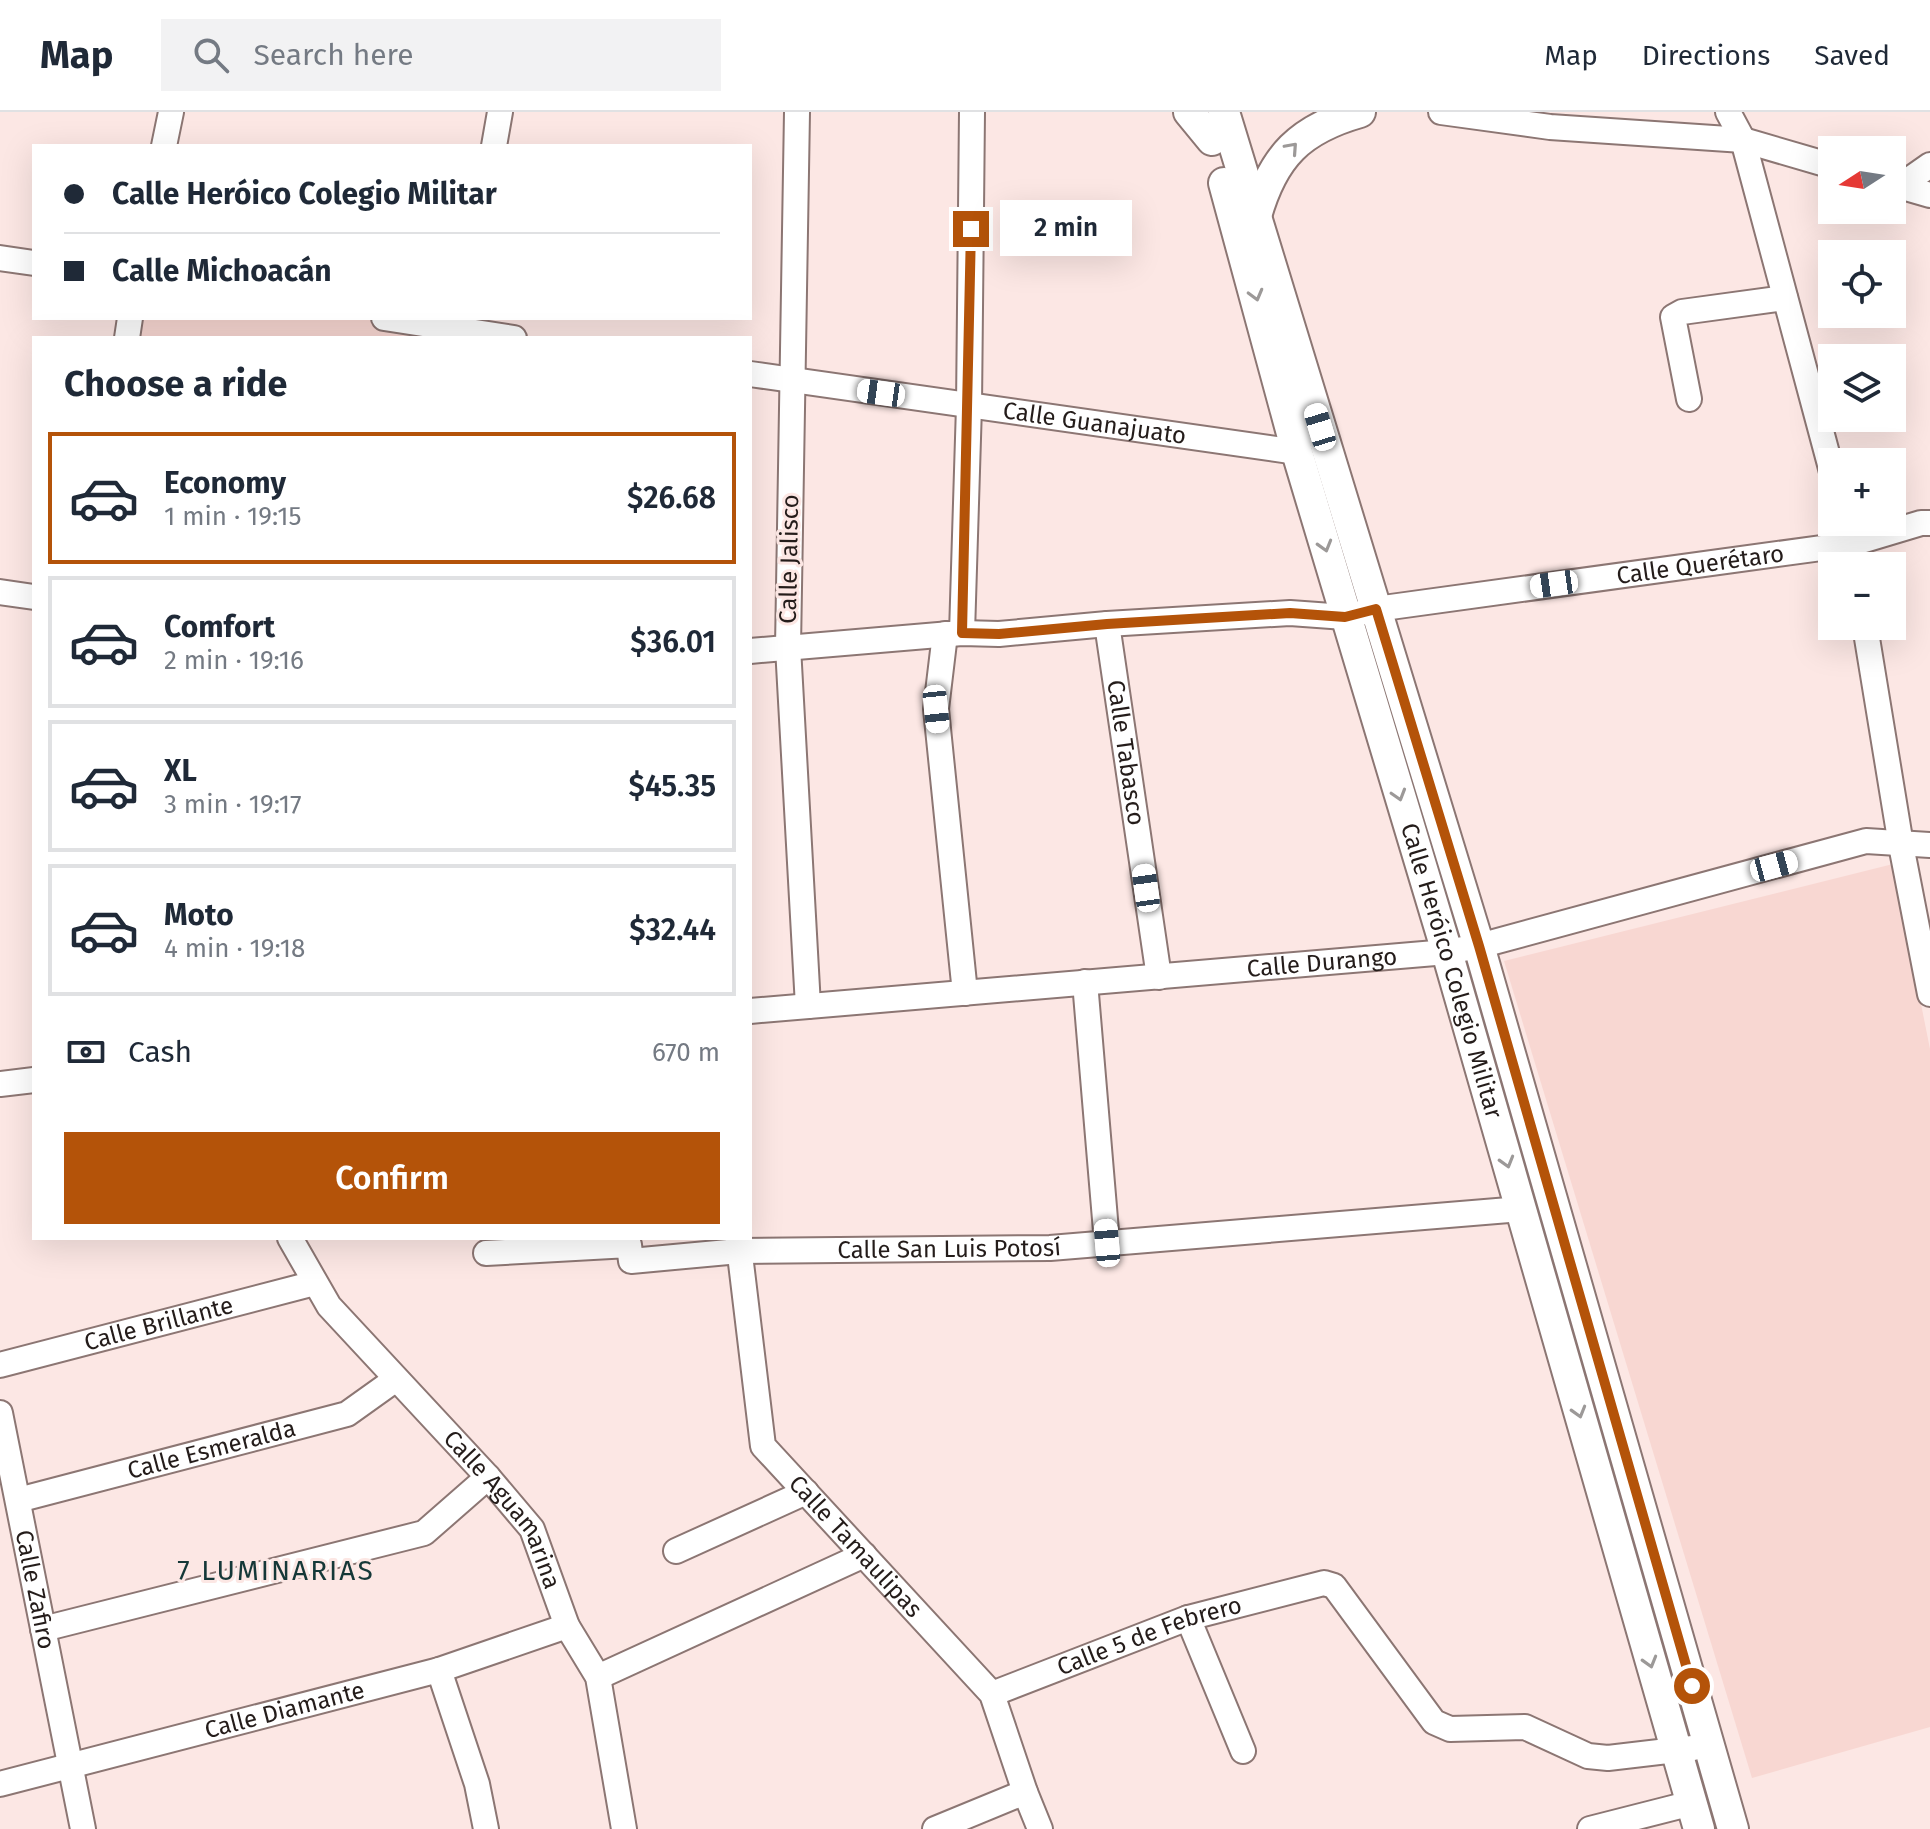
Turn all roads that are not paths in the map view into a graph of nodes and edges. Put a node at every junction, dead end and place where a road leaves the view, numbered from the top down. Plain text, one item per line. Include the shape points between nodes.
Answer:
1 (171, 112) edge
2 (500, 112) edge
3 (797, 112) edge
4 (972, 112) edge
5 (1189, 112) edge
6 (1224, 112) edge
7 (1360, 112) edge
8 (1441, 112) edge
9 (1728, 112) edge
10 (1209, 126) edge
11 (1743, 140) junction
12 (164, 144) edge
13 (494, 144) edge
14 (1818, 162) edge
15 (1930, 165) edge
16 (1906, 179) edge
17 (1906, 188) edge
18 (1930, 195) edge
19 (1256, 216) junction
20 (1254, 248) junction
21 (0, 258) edge
22 (32, 263) edge
23 (1785, 298) junction
24 (398, 320) edge
25 (463, 329) edge
26 (503, 336) edge
27 (752, 374) edge
28 (792, 380) junction
29 (1689, 399) dead end
30 (969, 406) junction
31 (1826, 448) edge
32 (1297, 452) junction
33 (1930, 523) edge
34 (1851, 544) edge
35 (0, 592) edge
36 (32, 597) edge
37 (1376, 609) junction
38 (1345, 617) junction
39 (1107, 624) junction
40 (954, 634) junction
41 (1867, 640) edge
42 (788, 647) junction
43 (752, 651) edge
44 (1901, 845) junction
45 (1930, 845) edge
46 (1479, 946) junction
47 (1447, 952) junction
48 (1159, 977) junction
49 (1085, 982) junction
50 (965, 993) junction
51 (1930, 994) edge
52 (808, 1006) junction
53 (752, 1011) edge
54 (32, 1080) edge
55 (0, 1084) edge
56 (1521, 1209) junction
57 (291, 1240) edge
58 (1107, 1243) junction
59 (738, 1244) edge
60 (1564, 1244) junction
61 (1533, 1250) junction
62 (486, 1253) dead end
63 (315, 1283) junction
64 (0, 1365) edge
65 (396, 1379) junction
66 (0, 1413) edge
67 (488, 1477) junction
68 (1632, 1480) junction
69 (1601, 1488) junction
70 (806, 1492) junction
71 (18, 1500) junction
72 (676, 1551) dead end
73 (864, 1555) junction
74 (1188, 1618) junction
75 (567, 1626) junction
76 (43, 1629) junction
77 (439, 1670) junction
78 (598, 1677) junction
79 (992, 1694) junction
80 (1709, 1745) junction
81 (1243, 1751) dead end
82 (1676, 1752) junction
83 (70, 1768) junction
84 (0, 1784) edge
85 (1025, 1792) junction
86 (1695, 1816) edge
87 (83, 1829) edge
88 (486, 1829) edge
89 (624, 1829) edge
90 (935, 1829) edge
91 (1040, 1829) edge
92 (1590, 1829) edge
93 (1733, 1829) edge

1 - 12 street
2 - 13 street
3 - 28 street, Calle Jalisco
4 - 30 street
5 - 10 main road
6 - 19 main road, Calle Heróico Colegio Militar
19 -> 7 main road via 1264,188 1291,146
8 - 11 street via 1550,127
9 - 11 street
10 - 20 main road, Calle Heróico Colegio Militar
11 - 14 street
11 - 23 street
15 - 16 street
17 - 18 street
19 - 20 main road, Calle Heróico Colegio Militar
20 -> 32 main road, Calle Heróico Colegio Militar
20 - 37 main road, Calle Heróico Colegio Militar
21 - 22 street
23 - 29 street via 1673,317
23 - 31 street
24 - 25 street
25 - 26 street
27 - 28 street, Calle Guanajuato
28 - 30 street, Calle Guanajuato
28 - 42 street, Calle Jalisco
30 - 32 street, Calle Guanajuato
30 - 40 street
32 -> 38 main road, Calle Heróico Colegio Militar
33 - 34 street, Calle Querétaro
34 - 37 street, Calle Querétaro
35 - 36 street
37 - 38 street, Calle Querétaro
37 - 46 main road, Calle Heróico Colegio Militar
38 - 39 street, Calle Querétaro via 1290,613
38 -> 47 main road, Calle Heróico Colegio Militar
39 - 40 street, Calle Querétaro
39 - 48 street, Calle Tabasco
40 - 42 street, Calle Querétaro
40 - 50 street via 936,709
41 - 44 street
42 - 43 street, Calle Querétaro
42 - 52 street, Calle Jalisco
44 - 45 street, Calle Durango
44 - 46 street, Calle Durango via 1866,841
44 - 51 street
46 - 47 street, Calle Durango
46 - 60 main road, Calle Heróico Colegio Militar
47 - 48 street, Calle Durango
47 -> 56 main road, Calle Heróico Colegio Militar
48 - 49 street, Calle Durango
49 - 50 street, Calle Durango
49 - 58 street
50 - 52 street, Calle Durango
52 - 53 street, Calle Durango
54 - 55 street
56 - 58 street, Calle San Luis Potosí
56 - 61 main road, Calle Heróico Colegio Militar
57 - 63 street, Calle Aguamarina
58 - 59 street, Calle San Luis Potosí via 1050,1248
59 - 62 street, Calle San Luis Potosí via 631,1261 629,1245
59 - 70 street, Calle Tamaulipas via 763,1446
60 - 61 main road
60 - 68 main road, Calle Heróico Colegio Militar
61 -> 69 main road, Calle Heróico Colegio Militar
63 - 64 street, Calle Brillante
63 - 65 street, Calle Aguamarina via 329,1306
65 - 67 street, Calle Aguamarina
65 - 71 street, Calle Esmeralda via 347,1414
66 - 71 street, Calle Zafiro
67 - 75 street, Calle Aguamarina via 532,1529
67 - 76 street via 424,1533
68 - 69 main road
68 - 80 main road, Calle Heróico Colegio Militar
69 -> 82 main road, Calle Heróico Colegio Militar
70 - 72 street
70 - 73 street, Calle Tamaulipas
71 - 76 street, Calle Zafiro
73 - 78 street
73 - 79 street, Calle Tamaulipas
74 - 79 street, Calle 5 de Febrero
74 - 81 street
74 - 82 street, Calle 5 de Febrero via 1324,1583 1334,1586 1434,1722 1450,1729 1525,1727 1588,1756
75 - 77 street, Calle Diamante
75 - 78 street, Calle Aguamarina
76 - 83 street, Calle Zafiro
77 - 83 street, Calle Diamante
77 - 88 street via 477,1784
78 - 89 street, Calle Aguamarina
79 - 85 street, Calle Tamaulipas
80 - 82 street
80 - 93 main road, Calle Heróico Colegio Militar
82 - 86 main road, Calle Heróico Colegio Militar
83 - 84 street, Calle Diamante
83 - 87 street, Calle Zafiro
85 - 90 street
85 - 91 street, Calle Tamaulipas
86 - 92 street

